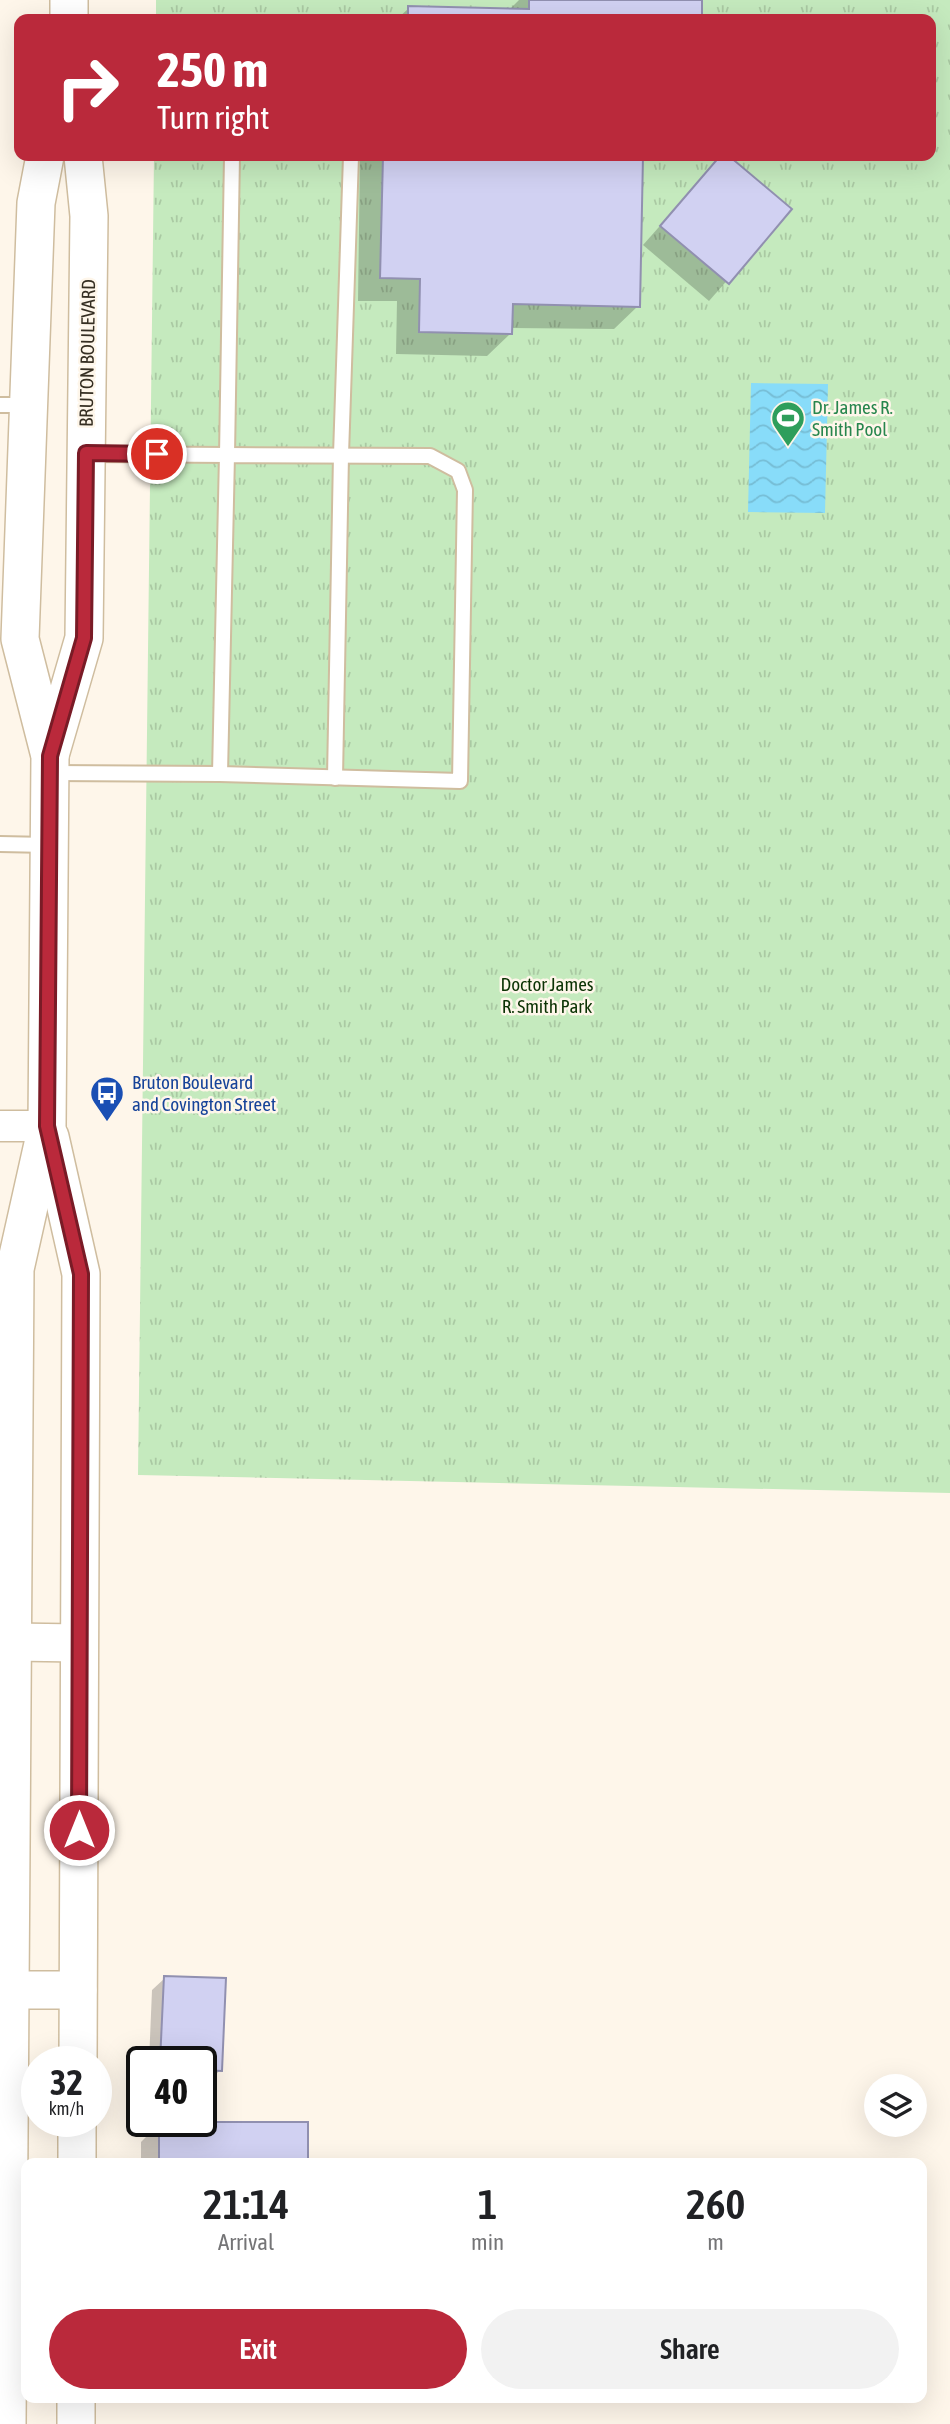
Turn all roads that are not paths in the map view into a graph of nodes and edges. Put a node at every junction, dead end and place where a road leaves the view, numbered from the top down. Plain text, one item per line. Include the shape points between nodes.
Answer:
1 (44, 161) edge
2 (84, 161) edge
3 (232, 161) edge
4 (351, 161) edge
5 (14, 405) edge
6 (86, 453) junction
7 (227, 455) junction
8 (341, 456) junction
9 (50, 764) junction
10 (220, 774) junction
11 (335, 778) junction
12 (0, 844) edge
13 (49, 846) junction
14 (0, 1126) edge
15 (47, 1126) junction
16 (7, 1533) edge
17 (13, 1642) junction
18 (79, 1643) junction
19 (5, 1990) edge
20 (78, 1990) junction
21 (78, 2046) edge
22 (78, 2137) edge
23 (77, 2158) edge
24 (4, 2305) edge
25 (76, 2403) edge
26 (7, 2424) edge
27 (76, 2424) edge

1 - 5 street, BRUTON BOULEVARD
2 - 6 street, BRUTON BOULEVARD via 89,216
3 - 7 lane
4 - 8 lane
5 - 9 street, BRUTON BOULEVARD via 20,639
6 - 7 lane
6 - 9 street, BRUTON BOULEVARD via 84,638
7 - 8 lane
7 - 10 lane
8 - 11 lane
8 - 11 lane via 430,456 458,471 465,490 460,781
9 - 10 lane
9 - 13 street, BRUTON BOULEVARD
10 - 11 lane
12 - 13 lane
13 - 15 street, BRUTON BOULEVARD
14 - 15 street
15 - 16 street, BRUTON BOULEVARD via 15,1269
15 - 18 street, BRUTON BOULEVARD via 81,1274
16 - 17 street, BRUTON BOULEVARD
17 - 18 street
17 - 19 street, BRUTON BOULEVARD
18 - 20 street, BRUTON BOULEVARD
19 - 20 street
19 - 24 street, BRUTON BOULEVARD
20 - 21 street, BRUTON BOULEVARD
22 - 23 street
24 - 26 street, BRUTON BOULEVARD
25 - 27 street

